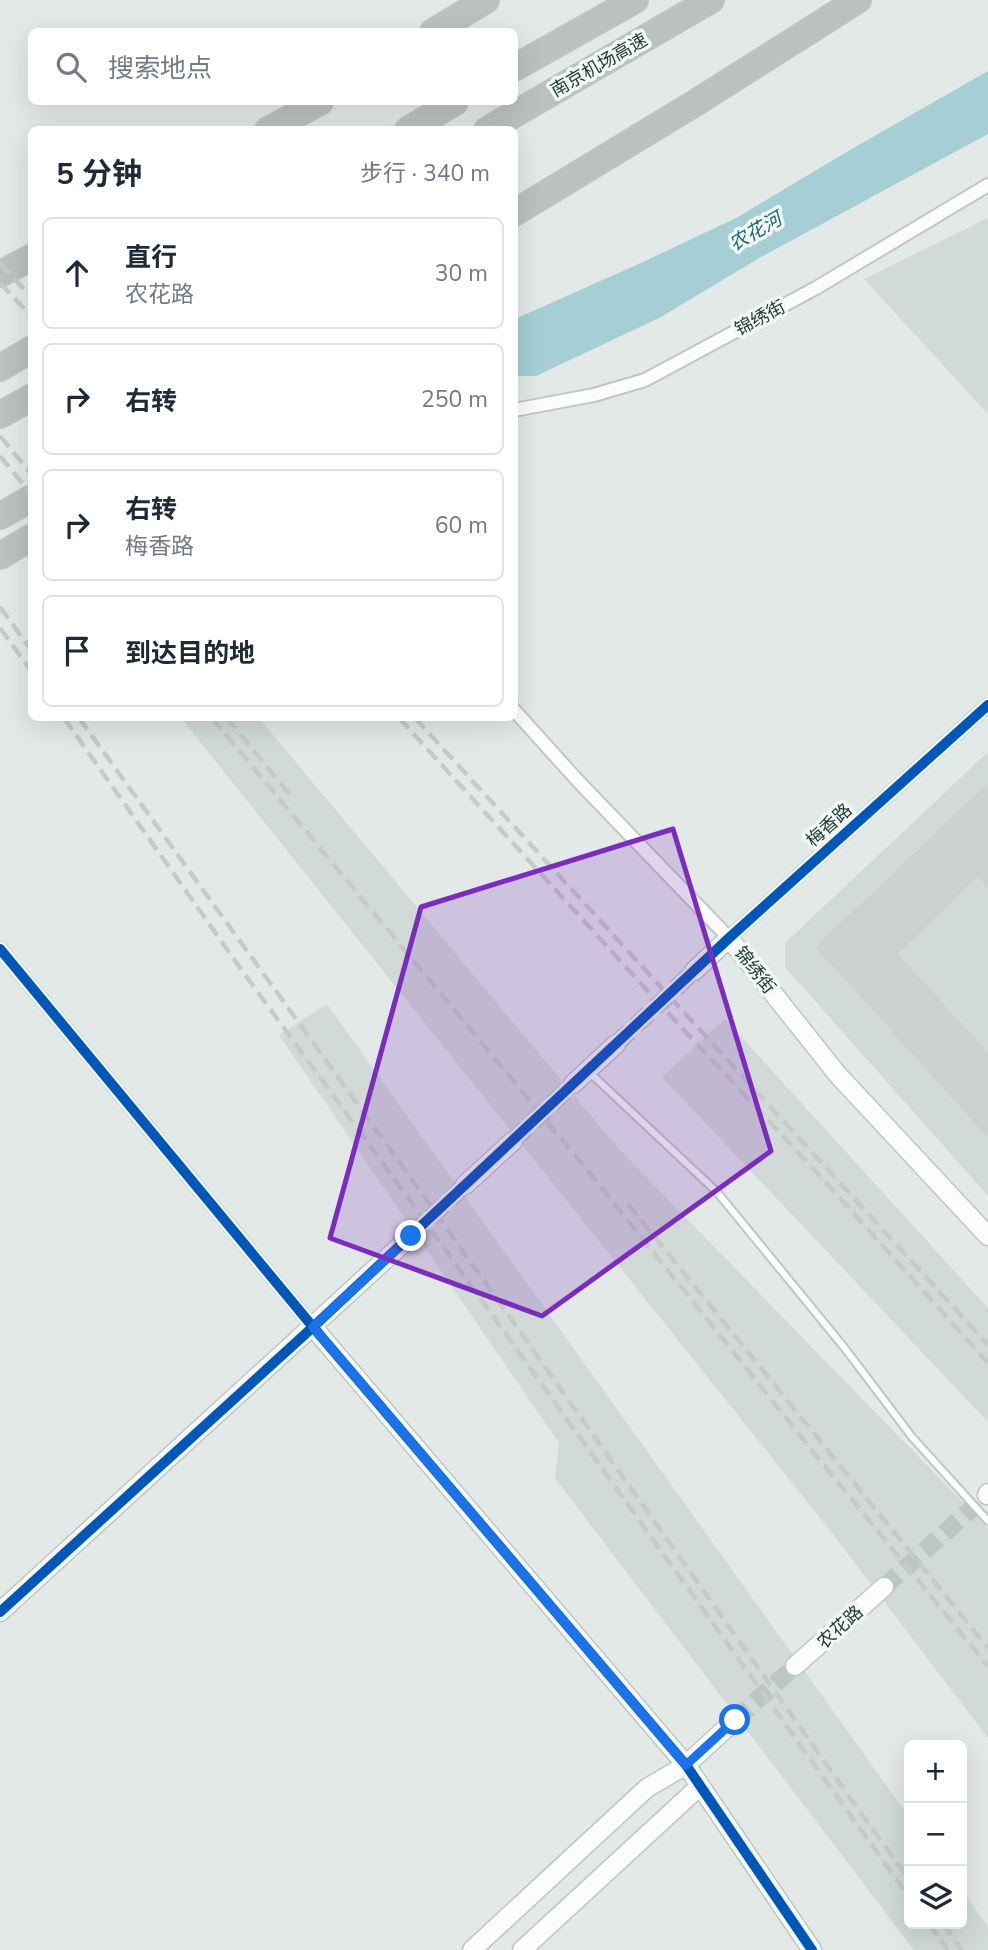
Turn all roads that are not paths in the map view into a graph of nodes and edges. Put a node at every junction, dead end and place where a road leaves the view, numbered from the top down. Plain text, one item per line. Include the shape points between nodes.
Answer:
1 (486, 0) edge
2 (635, 0) edge
3 (711, 0) edge
4 (858, 0) edge
5 (440, 28) edge
6 (518, 66) edge
7 (314, 105) edge
8 (450, 105) edge
9 (275, 126) edge
10 (415, 126) edge
11 (494, 126) edge
12 (988, 185) edge
13 (518, 210) edge
14 (28, 259) edge
15 (0, 274) edge
16 (28, 351) edge
17 (0, 368) edge
18 (28, 399) edge
19 (518, 409) edge
20 (0, 415) edge
21 (28, 500) edge
22 (0, 516) edge
23 (28, 539) edge
24 (0, 556) edge
25 (988, 705) edge
26 (518, 714) edge
27 (729, 938) junction
28 (0, 949) edge
29 (694, 971) tunnel mouth
30 (616, 1044) tunnel mouth
31 (587, 1071) junction
32 (573, 1084) tunnel mouth
33 (513, 1141) tunnel mouth
34 (465, 1185) tunnel mouth
35 (411, 1236) tunnel mouth
36 (988, 1236) edge
37 (313, 1327) junction
38 (988, 1521) edge
39 (884, 1587) tunnel mouth
40 (0, 1612) edge
41 (795, 1666) tunnel mouth
42 (735, 1720) tunnel mouth
43 (686, 1765) junction
44 (700, 1786) junction
45 (472, 1950) edge
46 (522, 1950) edge
47 (812, 1950) edge

1 - 5 highway
2 - 6 highway
3 - 11 highway, 南京机场高速
4 - 13 highway
7 - 9 highway
8 - 10 highway
12 - 19 street, 锦绣街 via 816,288 645,380
14 - 15 highway
16 - 17 highway
18 - 20 highway
21 - 22 highway
23 - 24 highway
25 - 27 street, 梅香路
26 - 27 street, 锦绣街
27 - 29 street, 梅香路
27 - 36 street, 锦绣街 via 838,1075
28 - 37 street
30 - 31 street
31 - 32 street
31 - 38 lane via 717,1192 912,1437
33 - 34 street
35 - 37 street
37 - 40 street
37 - 43 street
39 - 41 street, 农花路
42 - 43 street
43 - 44 street
43 - 45 street via 647,1788
44 - 46 street
44 - 47 street

